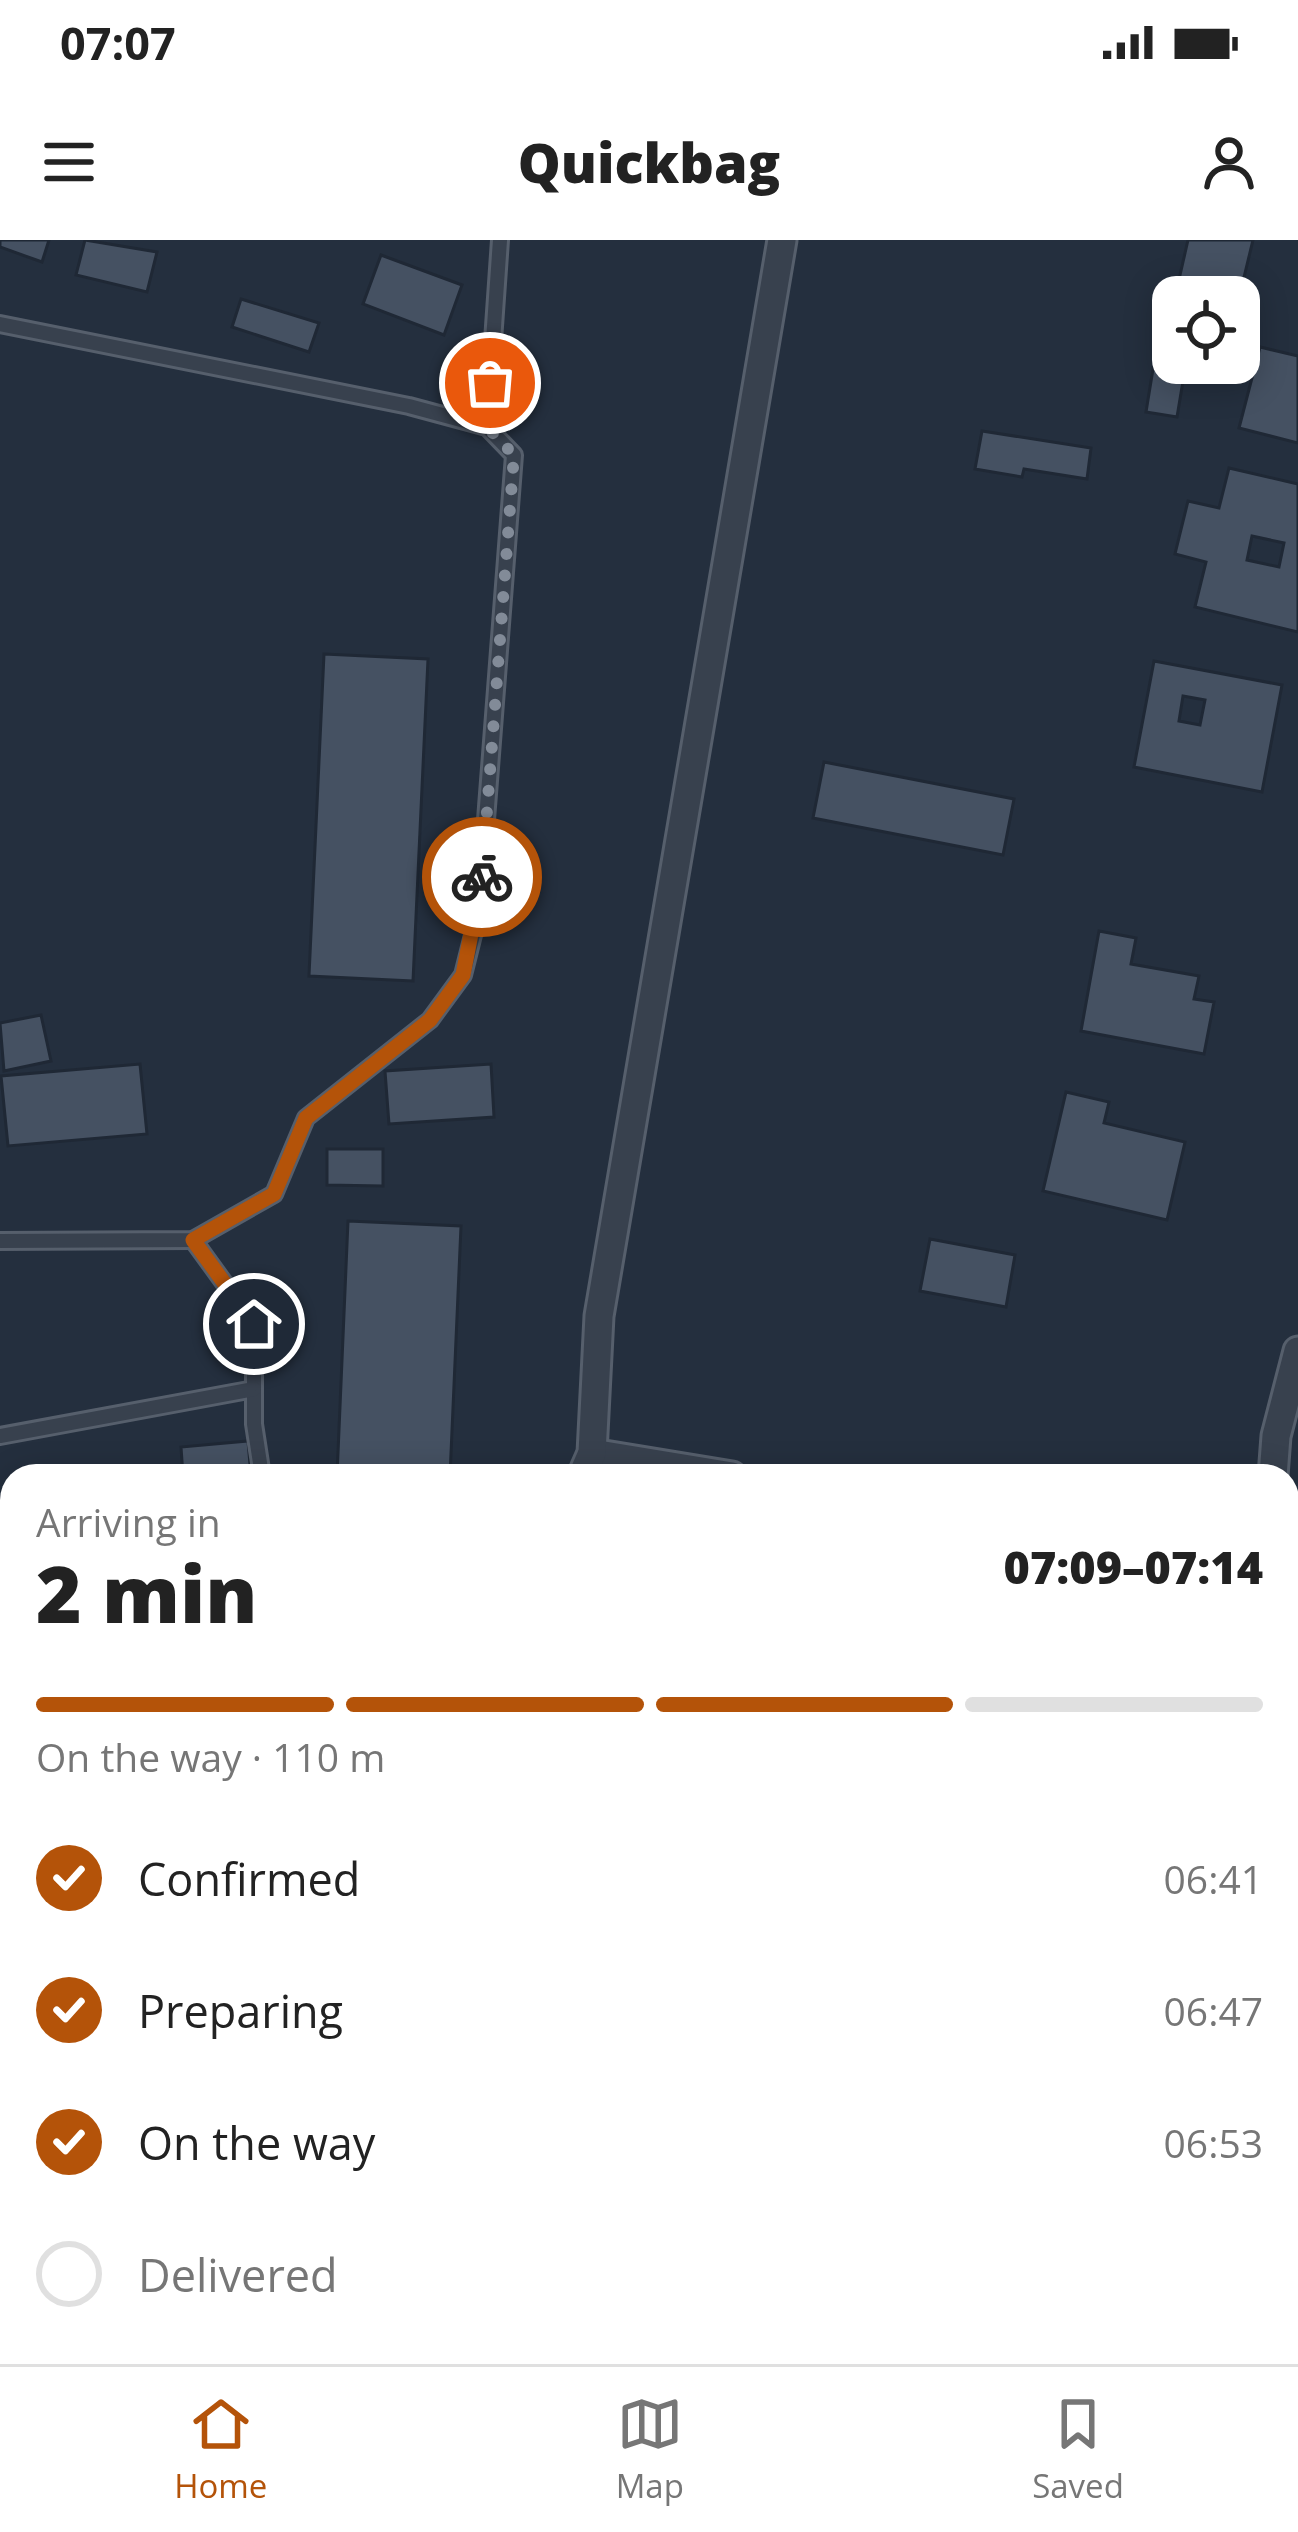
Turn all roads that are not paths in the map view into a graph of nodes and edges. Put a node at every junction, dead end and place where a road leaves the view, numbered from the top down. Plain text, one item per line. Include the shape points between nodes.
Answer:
1 (500, 240) edge
2 (782, 240) edge
3 (0, 324) edge
4 (487, 427) junction
5 (193, 1240) junction
6 (0, 1241) edge
7 (1298, 1351) edge
8 (254, 1389) junction
9 (0, 1436) edge
10 (1287, 1438) edge
11 (261, 1464) edge
12 (587, 1464) edge

1 - 4 lane
2 - 12 street via 599,1316
3 - 4 lane
4 - 5 lane via 514,455 479,911 463,975 430,1020 306,1118 274,1194
5 - 6 lane
5 - 8 lane via 254,1324
7 - 10 street
8 - 9 lane
8 - 11 lane

